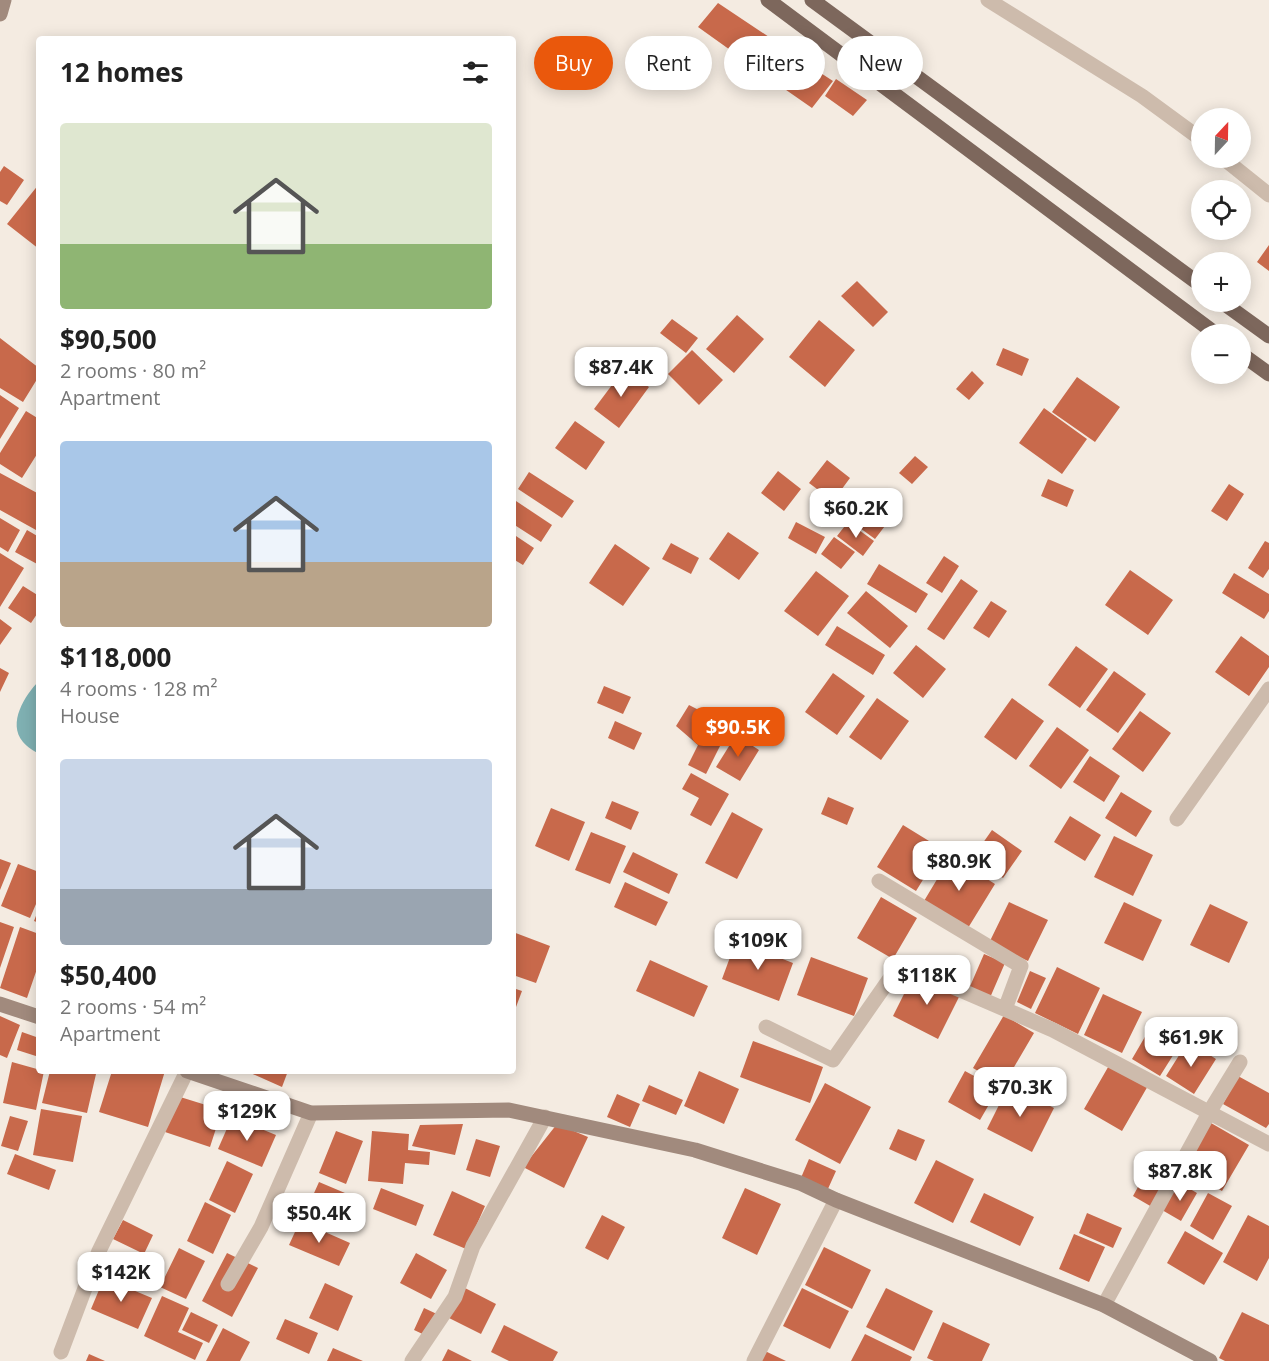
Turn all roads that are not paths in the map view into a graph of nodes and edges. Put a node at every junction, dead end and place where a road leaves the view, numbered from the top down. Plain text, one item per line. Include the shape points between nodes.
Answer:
1 (4, 0) edge
2 (768, 0) edge
3 (812, 0) edge
4 (988, 0) edge
5 (0, 14) edge
6 (1191, 132) edge
7 (1235, 168) edge
8 (1269, 195) edge
9 (1191, 278) edge
10 (1236, 312) edge
11 (1203, 324) edge
12 (1269, 336) edge
13 (1251, 361) edge
14 (1269, 374) edge
15 (1269, 689) edge
16 (1177, 819) dead end
17 (879, 881) dead end
18 (0, 1004) edge
19 (1005, 1009) junction
20 (36, 1016) edge
21 (766, 1027) dead end
22 (1240, 1062) dead end
23 (186, 1074) edge
24 (196, 1074) edge
25 (1210, 1111) junction
26 (311, 1113) junction
27 (545, 1117) junction
28 (1269, 1144) edge
29 (836, 1200) junction
30 (228, 1284) dead end
31 (1104, 1305) junction
32 (61, 1352) dead end
33 (412, 1361) edge
34 (754, 1361) edge
35 (1210, 1361) edge

1 - 5 street
2 - 11 main road
3 - 9 main road
4 - 6 street via 1142,96
7 - 8 street
10 - 12 main road
13 - 14 main road
15 - 16 street
17 - 19 street via 1021,966
18 - 20 street
19 - 21 street via 900,964 833,1060
19 - 25 street
22 - 25 street
23 - 32 street via 99,1251
24 - 26 street
25 - 28 street
25 - 31 street
26 - 27 street via 509,1110
26 - 30 street via 261,1227
27 - 29 street via 695,1150 800,1183
27 - 33 street via 472,1246 455,1297
29 - 31 street
29 - 34 street
31 - 35 street

